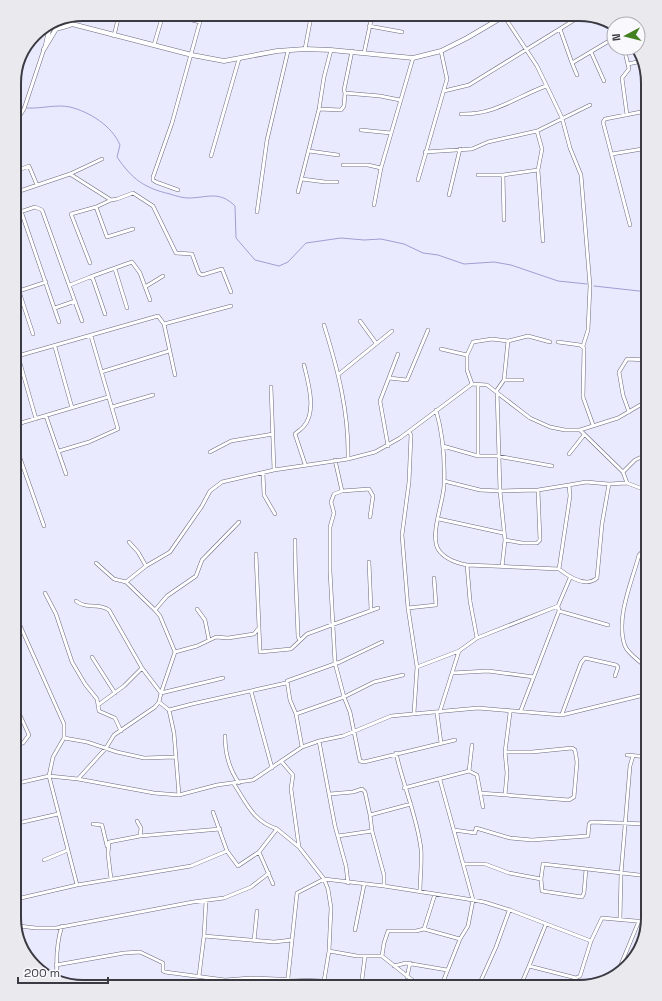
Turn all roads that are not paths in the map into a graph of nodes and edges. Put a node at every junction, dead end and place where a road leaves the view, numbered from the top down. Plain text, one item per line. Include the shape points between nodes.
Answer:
1 (118, 21) edge
2 (161, 21) edge
3 (196, 21) edge
4 (310, 21) edge
5 (370, 21) edge
6 (492, 21) edge
7 (508, 21) edge
8 (573, 21) edge
9 (200, 22) joint
10 (66, 23) edge
11 (72, 24) junction
12 (58, 26) edge
13 (369, 26) junction
14 (52, 29) edge
15 (56, 29) junction
16 (560, 29) junction
17 (48, 32) edge
18 (402, 32) dead end
19 (114, 36) junction
20 (606, 43) edge
21 (154, 45) junction
22 (44, 48) junction
23 (304, 49) junction
24 (524, 49) junction
25 (288, 50) junction
26 (331, 50) junction
27 (352, 51) junction
28 (441, 51) junction
29 (591, 52) junction
30 (364, 53) junction
31 (192, 55) junction
32 (626, 56) edge
33 (413, 58) junction
34 (238, 59) junction
35 (637, 62) edge
36 (572, 63) junction
37 (628, 64) junction
38 (577, 76) dead end
39 (604, 80) dead end
40 (546, 86) junction
41 (444, 91) junction
42 (346, 93) junction
43 (400, 100) junction
44 (590, 105) dead end
45 (319, 109) junction
46 (641, 112) edge
47 (461, 114) dead end
48 (21, 115) edge
49 (627, 115) junction
50 (562, 118) junction
51 (361, 130) dead end
52 (537, 131) junction
53 (391, 133) junction
54 (460, 149) junction
55 (641, 149) edge
56 (309, 150) junction
57 (425, 152) junction
58 (612, 154) junction
59 (338, 155) dead end
60 (211, 156) dead end
61 (102, 159) dead end
62 (342, 165) dead end
63 (381, 168) junction
64 (21, 169) edge
65 (538, 170) junction
66 (70, 174) junction
67 (478, 175) dead end
68 (503, 175) junction
69 (302, 179) junction
70 (418, 180) dead end
71 (337, 182) dead end
72 (37, 185) junction
73 (178, 190) dead end
74 (21, 191) edge
75 (298, 192) dead end
76 (449, 195) dead end
77 (110, 200) junction
78 (374, 204) dead end
79 (96, 207) junction
80 (21, 211) joint
81 (256, 212) dead end
82 (504, 220) dead end
83 (630, 224) dead end
84 (132, 229) dead end
85 (543, 241) dead end
86 (90, 263) dead end
87 (115, 269) junction
88 (163, 276) dead end
89 (90, 278) junction
90 (46, 282) junction
91 (70, 285) junction
92 (145, 287) junction
93 (21, 290) edge
94 (231, 292) dead end
95 (21, 297) edge
96 (150, 300) dead end
97 (75, 301) junction
98 (230, 306) dead end
99 (55, 308) junction
100 (127, 308) dead end
101 (105, 314) dead end
102 (82, 321) dead end
103 (360, 321) dead end
104 (59, 322) dead end
105 (164, 324) junction
106 (324, 325) dead end
107 (428, 330) dead end
108 (392, 331) dead end
109 (34, 334) dead end
110 (91, 336) junction
111 (508, 341) junction
112 (550, 342) dead end
113 (558, 342) dead end
114 (376, 343) junction
115 (583, 346) junction
116 (55, 347) junction
117 (441, 349) dead end
118 (169, 350) junction
119 (398, 354) dead end
120 (467, 355) junction
121 (21, 356) edge
122 (641, 360) edge
123 (304, 365) dead end
124 (21, 372) edge
125 (101, 372) junction
126 (339, 374) junction
127 (176, 375) dead end
128 (389, 378) junction
129 (504, 380) junction
130 (522, 380) dead end
131 (472, 384) junction
132 (478, 384) junction
133 (271, 387) dead end
134 (496, 390) junction
135 (153, 396) dead end
136 (108, 397) junction
137 (641, 405) edge
138 (112, 407) junction
139 (72, 408) junction
140 (436, 410) junction
141 (629, 412) junction
142 (46, 416) junction
143 (36, 419) junction
144 (21, 423) edge
145 (593, 425) junction
146 (580, 430) junction
147 (409, 432) junction
148 (273, 434) junction
149 (584, 435) junction
150 (388, 446) junction
151 (443, 446) junction
152 (59, 452) junction
153 (210, 452) dead end
154 (569, 454) dead end
155 (478, 456) junction
156 (497, 456) junction
157 (641, 457) edge
158 (348, 459) junction
159 (335, 460) junction
160 (21, 463) edge
161 (305, 464) junction
162 (552, 466) dead end
163 (274, 470) junction
164 (623, 472) junction
165 (264, 473) junction
166 (66, 474) dead end
167 (444, 481) junction
168 (627, 483) junction
169 (609, 484) junction
170 (569, 485) junction
171 (641, 488) edge
172 (538, 490) junction
173 (342, 491) junction
174 (500, 491) junction
175 (275, 514) dead end
176 (370, 517) dead end
177 (438, 519) junction
178 (239, 522) dead end
179 (44, 526) dead end
180 (503, 533) junction
181 (294, 540) dead end
182 (505, 540) junction
183 (129, 542) dead end
184 (641, 553) edge
185 (256, 554) dead end
186 (369, 562) dead end
187 (96, 563) dead end
188 (467, 565) junction
189 (146, 566) junction
190 (502, 567) junction
191 (559, 569) junction
192 (434, 578) dead end
193 (570, 578) junction
194 (126, 582) junction
195 (45, 593) dead end
196 (76, 601) dead end
197 (558, 606) junction
198 (378, 608) dead end
199 (408, 608) junction
200 (197, 609) dead end
201 (155, 610) junction
202 (371, 610) junction
203 (559, 611) junction
204 (332, 624) junction
205 (608, 625) dead end
206 (21, 628) edge
207 (258, 629) junction
208 (477, 638) junction
209 (209, 640) junction
210 (300, 640) junction
211 (382, 642) dead end
212 (459, 651) junction
213 (175, 652) junction
214 (92, 657) dead end
215 (641, 662) edge
216 (335, 663) junction
217 (417, 667) junction
218 (142, 668) junction
219 (452, 673) junction
220 (403, 675) dead end
221 (615, 676) dead end
222 (534, 677) junction
223 (223, 678) dead end
224 (286, 683) junction
225 (251, 691) junction
226 (115, 693) junction
227 (161, 693) junction
228 (641, 696) edge
229 (344, 697) junction
230 (159, 702) junction
231 (98, 705) junction
232 (169, 710) junction
233 (521, 710) junction
234 (509, 712) junction
235 (414, 713) junction
236 (436, 713) junction
237 (296, 714) junction
238 (562, 715) junction
239 (21, 717) edge
240 (121, 731) junction
241 (354, 732) junction
242 (225, 736) dead end
243 (64, 738) junction
244 (455, 740) dead end
245 (319, 741) junction
246 (21, 744) edge
247 (441, 744) junction
248 (472, 745) dead end
249 (302, 747) junction
250 (106, 748) junction
251 (505, 752) junction
252 (396, 754) junction
253 (627, 755) dead end
254 (633, 756) junction
255 (175, 757) junction
256 (641, 757) edge
257 (281, 761) junction
258 (272, 768) junction
259 (469, 771) junction
260 (49, 776) junction
261 (78, 779) junction
262 (440, 780) junction
263 (21, 782) edge
264 (239, 783) junction
265 (234, 784) junction
266 (404, 788) junction
267 (480, 793) junction
268 (330, 794) junction
269 (179, 795) junction
270 (505, 795) junction
271 (411, 804) junction
272 (483, 806) dead end
273 (213, 812) dead end
274 (58, 814) junction
275 (370, 816) junction
276 (137, 821) dead end
277 (21, 822) edge
278 (626, 823) junction
279 (93, 824) dead end
280 (641, 824) edge
281 (220, 829) junction
282 (277, 829) junction
283 (454, 830) junction
284 (372, 831) junction
285 (140, 836) junction
286 (338, 836) junction
287 (300, 847) junction
288 (68, 850) junction
289 (108, 850) junction
290 (227, 851) junction
291 (259, 852) junction
292 (44, 860) dead end
293 (464, 864) junction
294 (586, 869) junction
295 (269, 873) junction
296 (621, 874) junction
297 (641, 875) edge
298 (112, 879) junction
299 (541, 879) junction
300 (324, 880) junction
301 (348, 883) junction
302 (273, 884) dead end
303 (77, 885) junction
304 (364, 885) junction
305 (384, 886) junction
306 (420, 892) junction
307 (435, 894) junction
308 (21, 898) edge
309 (473, 900) junction
310 (206, 901) junction
311 (257, 911) dead end
312 (509, 911) junction
313 (620, 919) junction
314 (639, 921) joint
315 (546, 924) junction
316 (22, 926) edge
317 (62, 926) junction
318 (56, 928) junction
319 (424, 929) junction
320 (355, 930) dead end
321 (59, 934) junction
322 (204, 936) junction
323 (460, 939) junction
324 (292, 940) junction
325 (254, 941) junction
326 (591, 941) junction
327 (329, 951) junction
328 (365, 956) junction
329 (382, 956) junction
330 (410, 963) junction
331 (621, 963) edge
332 (56, 965) junction
333 (394, 966) junction
334 (529, 966) junction
335 (447, 970) junction
336 (57, 974) edge
337 (199, 976) junction
338 (407, 977) junction
339 (251, 978) joint
340 (288, 980) joint
341 (323, 980) edge
342 (362, 980) edge
343 (411, 980) edge
344 (443, 980) edge
345 (481, 980) edge
346 (523, 980) edge

1 - 19 street
2 - 21 street
3 - 9 street
4 - 23 street
5 - 13 street
6 - 28 street
7 - 24 street
8 - 16 street
9 - 31 street
10 - 11 street
11 - 15 street
11 - 19 street
12 - 15 street
13 - 18 street
13 - 30 street
14 - 15 street
15 - 22 street
16 - 24 street
16 - 36 street
17 - 22 street
19 - 21 street
20 - 29 street
21 - 31 street
22 - 48 street
23 - 25 street
23 - 26 street
24 - 40 street
24 - 41 street via 469,84
25 - 34 street
25 - 81 street via 267,140
26 - 27 street
26 - 45 street
27 - 30 street
27 - 42 street via 344,90
28 - 33 street
28 - 41 street via 446,72
29 - 36 street
29 - 39 street
30 - 33 street
31 - 34 street via 224,61
31 - 73 street via 153,177 156,182
32 - 37 street
33 - 43 street
34 - 60 street
35 - 37 street
36 - 38 street
37 - 49 street via 629,71 622,80
40 - 47 street via 492,111
40 - 50 street
41 - 57 street
42 - 43 street
42 - 45 street via 341,110
43 - 53 street
44 - 50 street
45 - 56 street
46 - 49 street
49 - 58 street via 605,119 603,122
50 - 52 street
50 - 115 street via 570,148 580,170 583,188 590,286 588,330
51 - 53 street
52 - 54 street via 488,142 472,149
52 - 65 street via 542,151
53 - 63 street
54 - 57 street
54 - 76 street
55 - 58 street
56 - 59 street
56 - 69 street
57 - 70 street
58 - 83 street
61 - 66 street
62 - 63 street
63 - 78 street
64 - 72 street via 29,166
65 - 68 street
65 - 85 street
66 - 72 street
66 - 77 street
67 - 68 street
68 - 82 street
69 - 71 street
69 - 75 street
72 - 74 street
77 - 79 street
77 - 94 street via 133,193 146,200 156,210 176,253 192,254 202,275 222,269
79 - 84 street via 107,237
79 - 86 street via 71,214
80 - 90 street
80 - 91 street via 35,207 42,210
87 - 89 street
87 - 92 street via 132,262 140,272
87 - 100 street
88 - 92 street
89 - 91 street
89 - 101 street via 95,282
90 - 93 street
90 - 99 street
91 - 97 street
92 - 96 street
95 - 109 street
97 - 99 street
97 - 102 street
98 - 105 street
99 - 104 street
103 - 114 street
105 - 110 street via 158,316
105 - 118 street
106 - 126 street
107 - 128 street via 407,380
108 - 114 street
110 - 116 street
110 - 125 street
111 - 112 street via 528,336
111 - 120 street via 492,339 473,342
111 - 129 street
113 - 115 street
114 - 126 street
115 - 145 street via 583,397
116 - 121 street
116 - 139 street
117 - 120 street
118 - 125 street
118 - 127 street
119 - 128 street
120 - 131 street via 467,370
122 - 141 street via 628,359 619,372
123 - 161 street via 309,385 310,412 304,426 295,434
124 - 143 street
125 - 136 street
126 - 158 street via 349,434
128 - 150 street via 380,401
129 - 130 street
129 - 134 street
131 - 132 street
131 - 140 street
132 - 134 street
132 - 155 street
133 - 148 street
134 - 146 street via 530,418 550,427
134 - 156 street
135 - 138 street
136 - 138 street
136 - 139 street
137 - 141 street
138 - 152 street via 118,426 116,431
139 - 142 street
140 - 147 street
140 - 151 street
141 - 145 street
142 - 143 street
142 - 152 street
143 - 144 street
145 - 146 street
146 - 149 street
147 - 150 street
147 - 199 street via 409,482 402,535
148 - 153 street via 231,441
148 - 163 street
149 - 154 street
149 - 164 street
150 - 158 street
151 - 155 street
151 - 167 street
152 - 166 street
155 - 156 street
156 - 162 street
156 - 174 street
157 - 164 street
158 - 159 street
159 - 161 street
159 - 173 street
160 - 179 street
161 - 163 street
163 - 165 street
164 - 168 street
165 - 175 street via 264,495
165 - 189 street via 222,482 216,486 210,491 170,552
167 - 174 street via 480,490
167 - 177 street
168 - 169 street
168 - 171 street
169 - 170 street via 586,482
169 - 193 street via 597,578 589,582
170 - 172 street
170 - 191 street via 570,496
172 - 174 street
172 - 182 street via 540,540 538,543 522,544
173 - 176 street via 369,489 373,496
173 - 204 street via 334,494 331,502 334,514 330,527
174 - 180 street
177 - 180 street
177 - 188 street via 438,549 452,561
178 - 201 street via 202,560 196,576 167,596
180 - 182 street
181 - 210 street
182 - 190 street
183 - 189 street
184 - 215 street via 622,623 625,646
185 - 207 street
186 - 202 street
187 - 194 street via 114,579
188 - 190 street
188 - 208 street
189 - 194 street
190 - 191 street
191 - 193 street
192 - 199 street via 436,605
193 - 197 street
194 - 201 street
195 - 231 street via 56,614 72,662 97,699
196 - 218 street via 82,605 102,605 109,610
197 - 203 street
197 - 208 street
198 - 202 street
199 - 217 street
200 - 209 street via 205,620
201 - 213 street
202 - 204 street
203 - 205 street
203 - 222 street
204 - 210 street via 307,634
204 - 216 street
206 - 243 street via 62,719
207 - 209 street via 254,634 216,637
207 - 210 street via 259,650 262,652 286,650
208 - 212 street
209 - 213 street
211 - 216 street
212 - 217 street
212 - 219 street
213 - 227 street
214 - 226 street
216 - 224 street via 288,680
216 - 229 street
217 - 235 street
218 - 226 street
218 - 227 street
219 - 222 street via 488,670
219 - 236 street via 440,711
220 - 229 street via 374,682
221 - 238 street via 618,667 616,665 585,658
222 - 233 street
223 - 227 street
224 - 225 street
224 - 237 street
225 - 232 street
225 - 258 street
226 - 231 street
227 - 230 street
228 - 238 street
229 - 237 street
229 - 241 street
230 - 232 street
230 - 240 street
231 - 240 street via 100,712 115,718
232 - 255 street via 174,733
233 - 234 street
233 - 238 street
234 - 236 street via 478,708
234 - 251 street
235 - 236 street
235 - 241 street via 390,716
236 - 247 street
237 - 249 street
239 - 246 street via 29,735
240 - 250 street via 114,735
241 - 245 street
241 - 252 street via 361,763
242 - 264 street via 225,749 233,774
243 - 250 street
243 - 260 street via 53,757
244 - 247 street
245 - 249 street
245 - 268 street
247 - 252 street
248 - 259 street
249 - 257 street
250 - 255 street via 144,758
250 - 261 street
251 - 270 street
251 - 270 street via 572,748 577,762 574,796 569,800
252 - 266 street
253 - 254 street
254 - 256 street
254 - 278 street
255 - 269 street
257 - 258 street
257 - 287 street via 293,775 291,789
258 - 264 street via 252,780
259 - 262 street
259 - 267 street via 477,775
260 - 261 street
260 - 263 street
260 - 274 street
261 - 269 street
262 - 266 street
262 - 283 street
264 - 265 street
265 - 269 street via 217,785
265 - 282 street via 249,809 263,824
266 - 271 street
267 - 270 street
267 - 272 street
268 - 275 street via 362,789 365,792
268 - 286 street
271 - 275 street
271 - 306 street via 421,850
273 - 281 street
274 - 277 street
274 - 288 street
275 - 284 street
276 - 285 street via 141,828
278 - 280 street
278 - 283 street via 592,822 589,824 588,836 532,840 510,838 476,828 475,833
278 - 296 street
279 - 289 street via 102,825
281 - 285 street
281 - 290 street
282 - 287 street
282 - 291 street
283 - 293 street via 461,861
284 - 286 street
284 - 305 street via 384,875
285 - 289 street via 109,842
286 - 301 street
287 - 300 street
288 - 292 street
288 - 303 street
289 - 298 street
290 - 291 street via 238,866
290 - 298 street via 191,866
291 - 295 street
293 - 299 street via 485,864 509,873
293 - 309 street
294 - 296 street
294 - 299 street via 543,864
294 - 299 street via 582,898 542,891
295 - 302 street
295 - 310 street via 238,894
296 - 297 street
296 - 313 street
298 - 303 street
300 - 301 street
300 - 324 street via 297,893
300 - 327 street via 331,908
301 - 304 street
303 - 308 street
304 - 305 street
304 - 320 street
305 - 306 street
306 - 307 street
307 - 309 street
307 - 319 street
309 - 312 street
309 - 323 street via 468,926
310 - 317 street
310 - 322 street
311 - 325 street
312 - 315 street
312 - 345 street
313 - 314 street
313 - 326 street via 602,918
314 - 331 street
315 - 326 street
315 - 334 street
316 - 318 street
317 - 318 street
317 - 321 street
318 - 321 street
319 - 323 street
319 - 329 street via 412,932 388,931
321 - 332 street
322 - 325 street
322 - 337 street
323 - 335 street
324 - 325 street
324 - 340 street
326 - 334 street via 578,977
327 - 328 street
327 - 341 street
328 - 329 street
328 - 342 street
329 - 333 street
330 - 333 street
330 - 335 street
330 - 338 street
332 - 336 street
332 - 337 street via 140,952 163,963 165,972
333 - 338 street
334 - 346 street
335 - 344 street
337 - 339 street via 225,980
338 - 343 street
339 - 340 street

